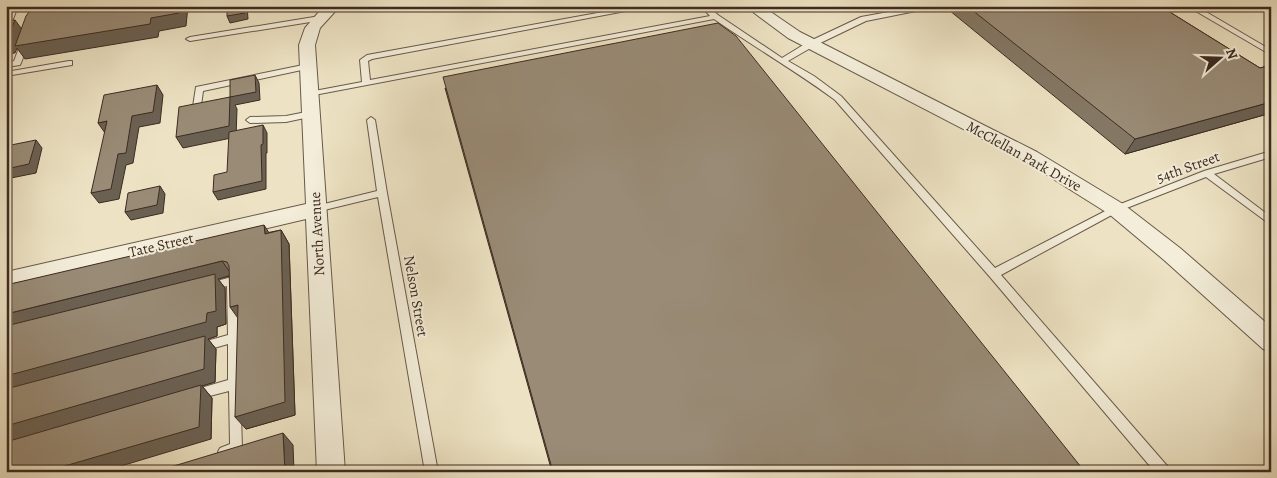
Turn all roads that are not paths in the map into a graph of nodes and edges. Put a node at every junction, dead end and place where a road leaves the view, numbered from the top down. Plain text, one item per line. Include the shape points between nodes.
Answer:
1 (15, 6) edge
2 (649, 6) edge
3 (704, 6) edge
4 (752, 6) edge
5 (1190, 6) edge
6 (913, 9) dead end
7 (327, 12) edge
8 (715, 16) junction
9 (6, 27) edge
10 (29, 32) edge
11 (190, 39) dead end
12 (811, 44) junction
13 (1271, 53) edge
14 (782, 61) junction
15 (69, 63) dead end
16 (6, 65) edge
17 (308, 66) junction
18 (6, 74) edge
19 (366, 83) junction
20 (310, 104) junction
21 (196, 113) edge
22 (250, 120) dead end
23 (371, 120) dead end
24 (1271, 154) edge
25 (1207, 173) junction
26 (382, 193) junction
27 (316, 209) junction
28 (1116, 209) junction
29 (1271, 222) edge
30 (994, 274) junction
31 (6, 281) edge
32 (194, 290) edge
33 (233, 338) junction
34 (1271, 342) edge
35 (186, 351) edge
36 (234, 384) junction
37 (186, 398) edge
38 (208, 457) edge
39 (331, 472) edge
40 (432, 472) edge
41 (1164, 472) edge

1 - 9 lane
2 - 19 lane via 370,57 364,60
3 - 8 lane
4 - 12 street, McClellan Park Drive
5 - 13 lane
6 - 12 lane via 864,19
7 - 11 lane
7 - 17 street, North Avenue via 310,30
8 - 14 lane
8 - 19 lane
10 - 16 lane via 16,63
12 - 14 lane
12 - 28 street, McClellan Park Drive via 1030,156
14 - 30 lane via 838,98
15 - 18 lane
17 - 20 street, North Avenue
17 - 21 lane via 199,89
19 - 20 lane
20 - 22 lane via 286,119
20 - 27 street, North Avenue
23 - 26 lane, Nelson Street
24 - 25 lane, 54th Street
25 - 28 lane, 54th Street
25 - 29 lane
26 - 27 lane
26 - 40 lane, Nelson Street
27 - 31 street, Tate Street
27 - 39 street, North Avenue
28 - 30 lane, 54th Street
28 - 34 street, McClellan Park Drive
30 - 41 lane
32 - 33 lane via 232,281
33 - 35 lane
33 - 36 lane
36 - 37 lane
36 - 38 lane via 236,448

